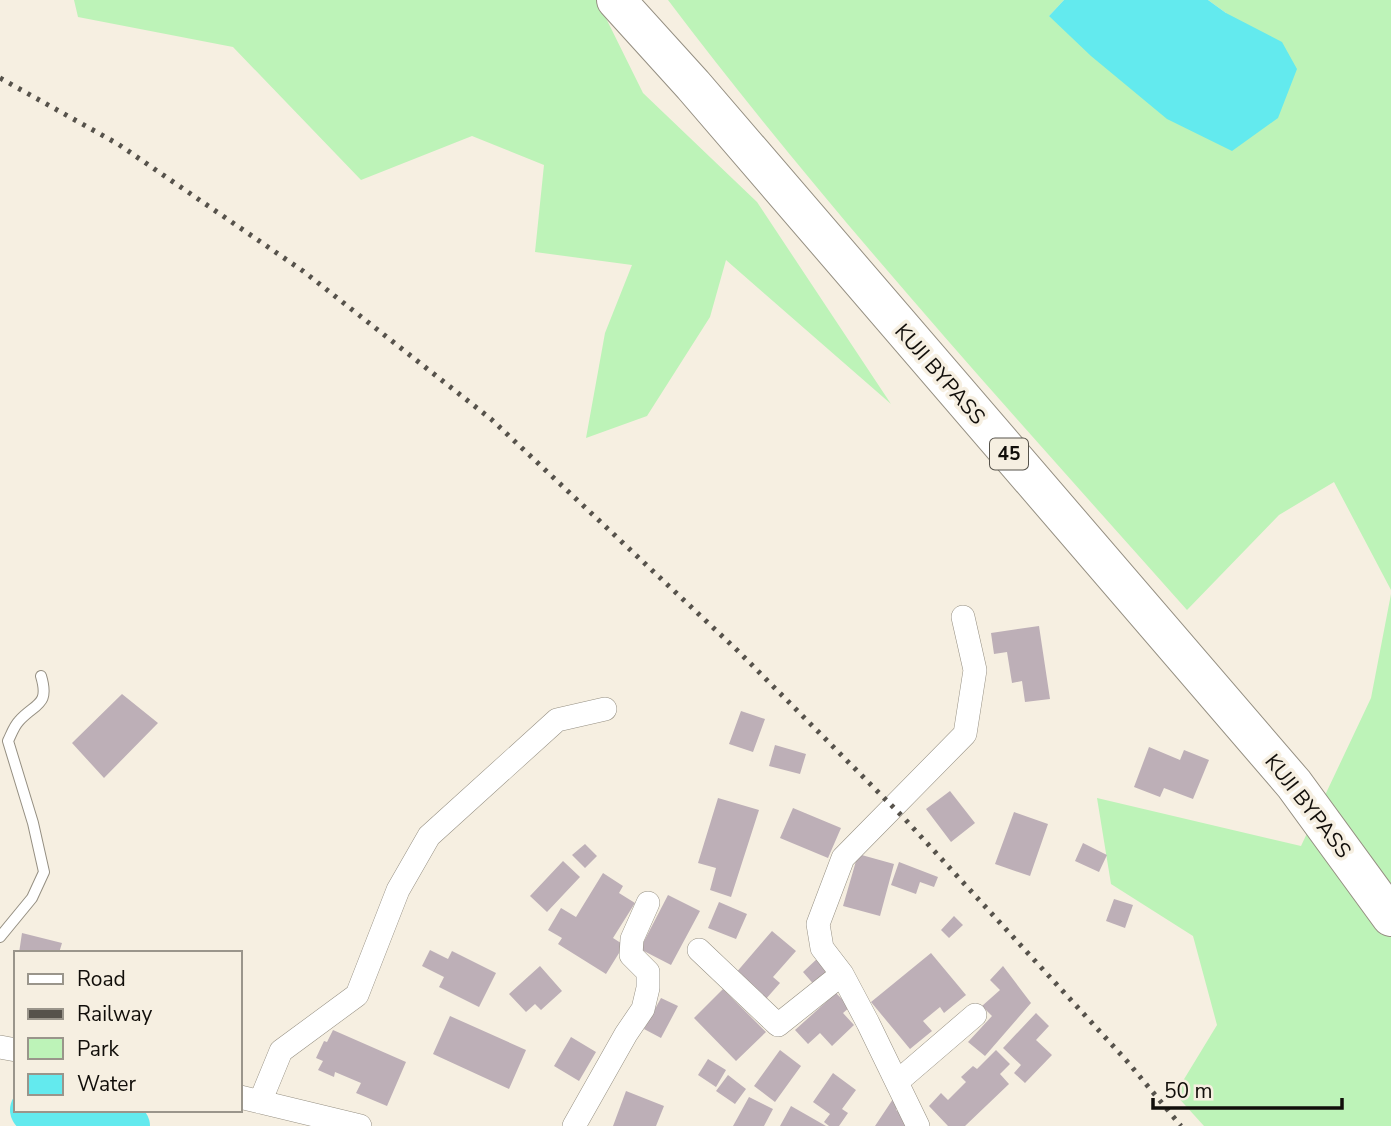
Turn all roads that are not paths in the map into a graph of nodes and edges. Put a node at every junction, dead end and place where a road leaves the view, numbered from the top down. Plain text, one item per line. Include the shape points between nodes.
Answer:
1 (615, 0) edge
2 (963, 617) dead end
3 (41, 676) dead end
4 (605, 709) dead end
5 (648, 903) dead end
6 (1391, 917) edge
7 (0, 937) edge
8 (699, 950) dead end
9 (842, 974) junction
10 (975, 1015) dead end
11 (897, 1082) junction
12 (250, 1099) edge
13 (360, 1126) edge
14 (574, 1126) edge
15 (918, 1126) edge

1 - 6 highway, KUJI BYPASS / 45 via 1294,784
2 - 9 street via 975,670 965,734 843,858 818,924 822,948
3 - 7 lane via 46,690 41,704 18,722 8,741 44,872 32,898
4 - 12 street via 557,720 429,836 398,890 357,995 281,1051
5 - 14 street via 632,939 631,955 648,972 643,1009
8 - 9 street via 778,1025
9 - 11 street
10 - 11 street
11 - 15 street
12 - 13 street

